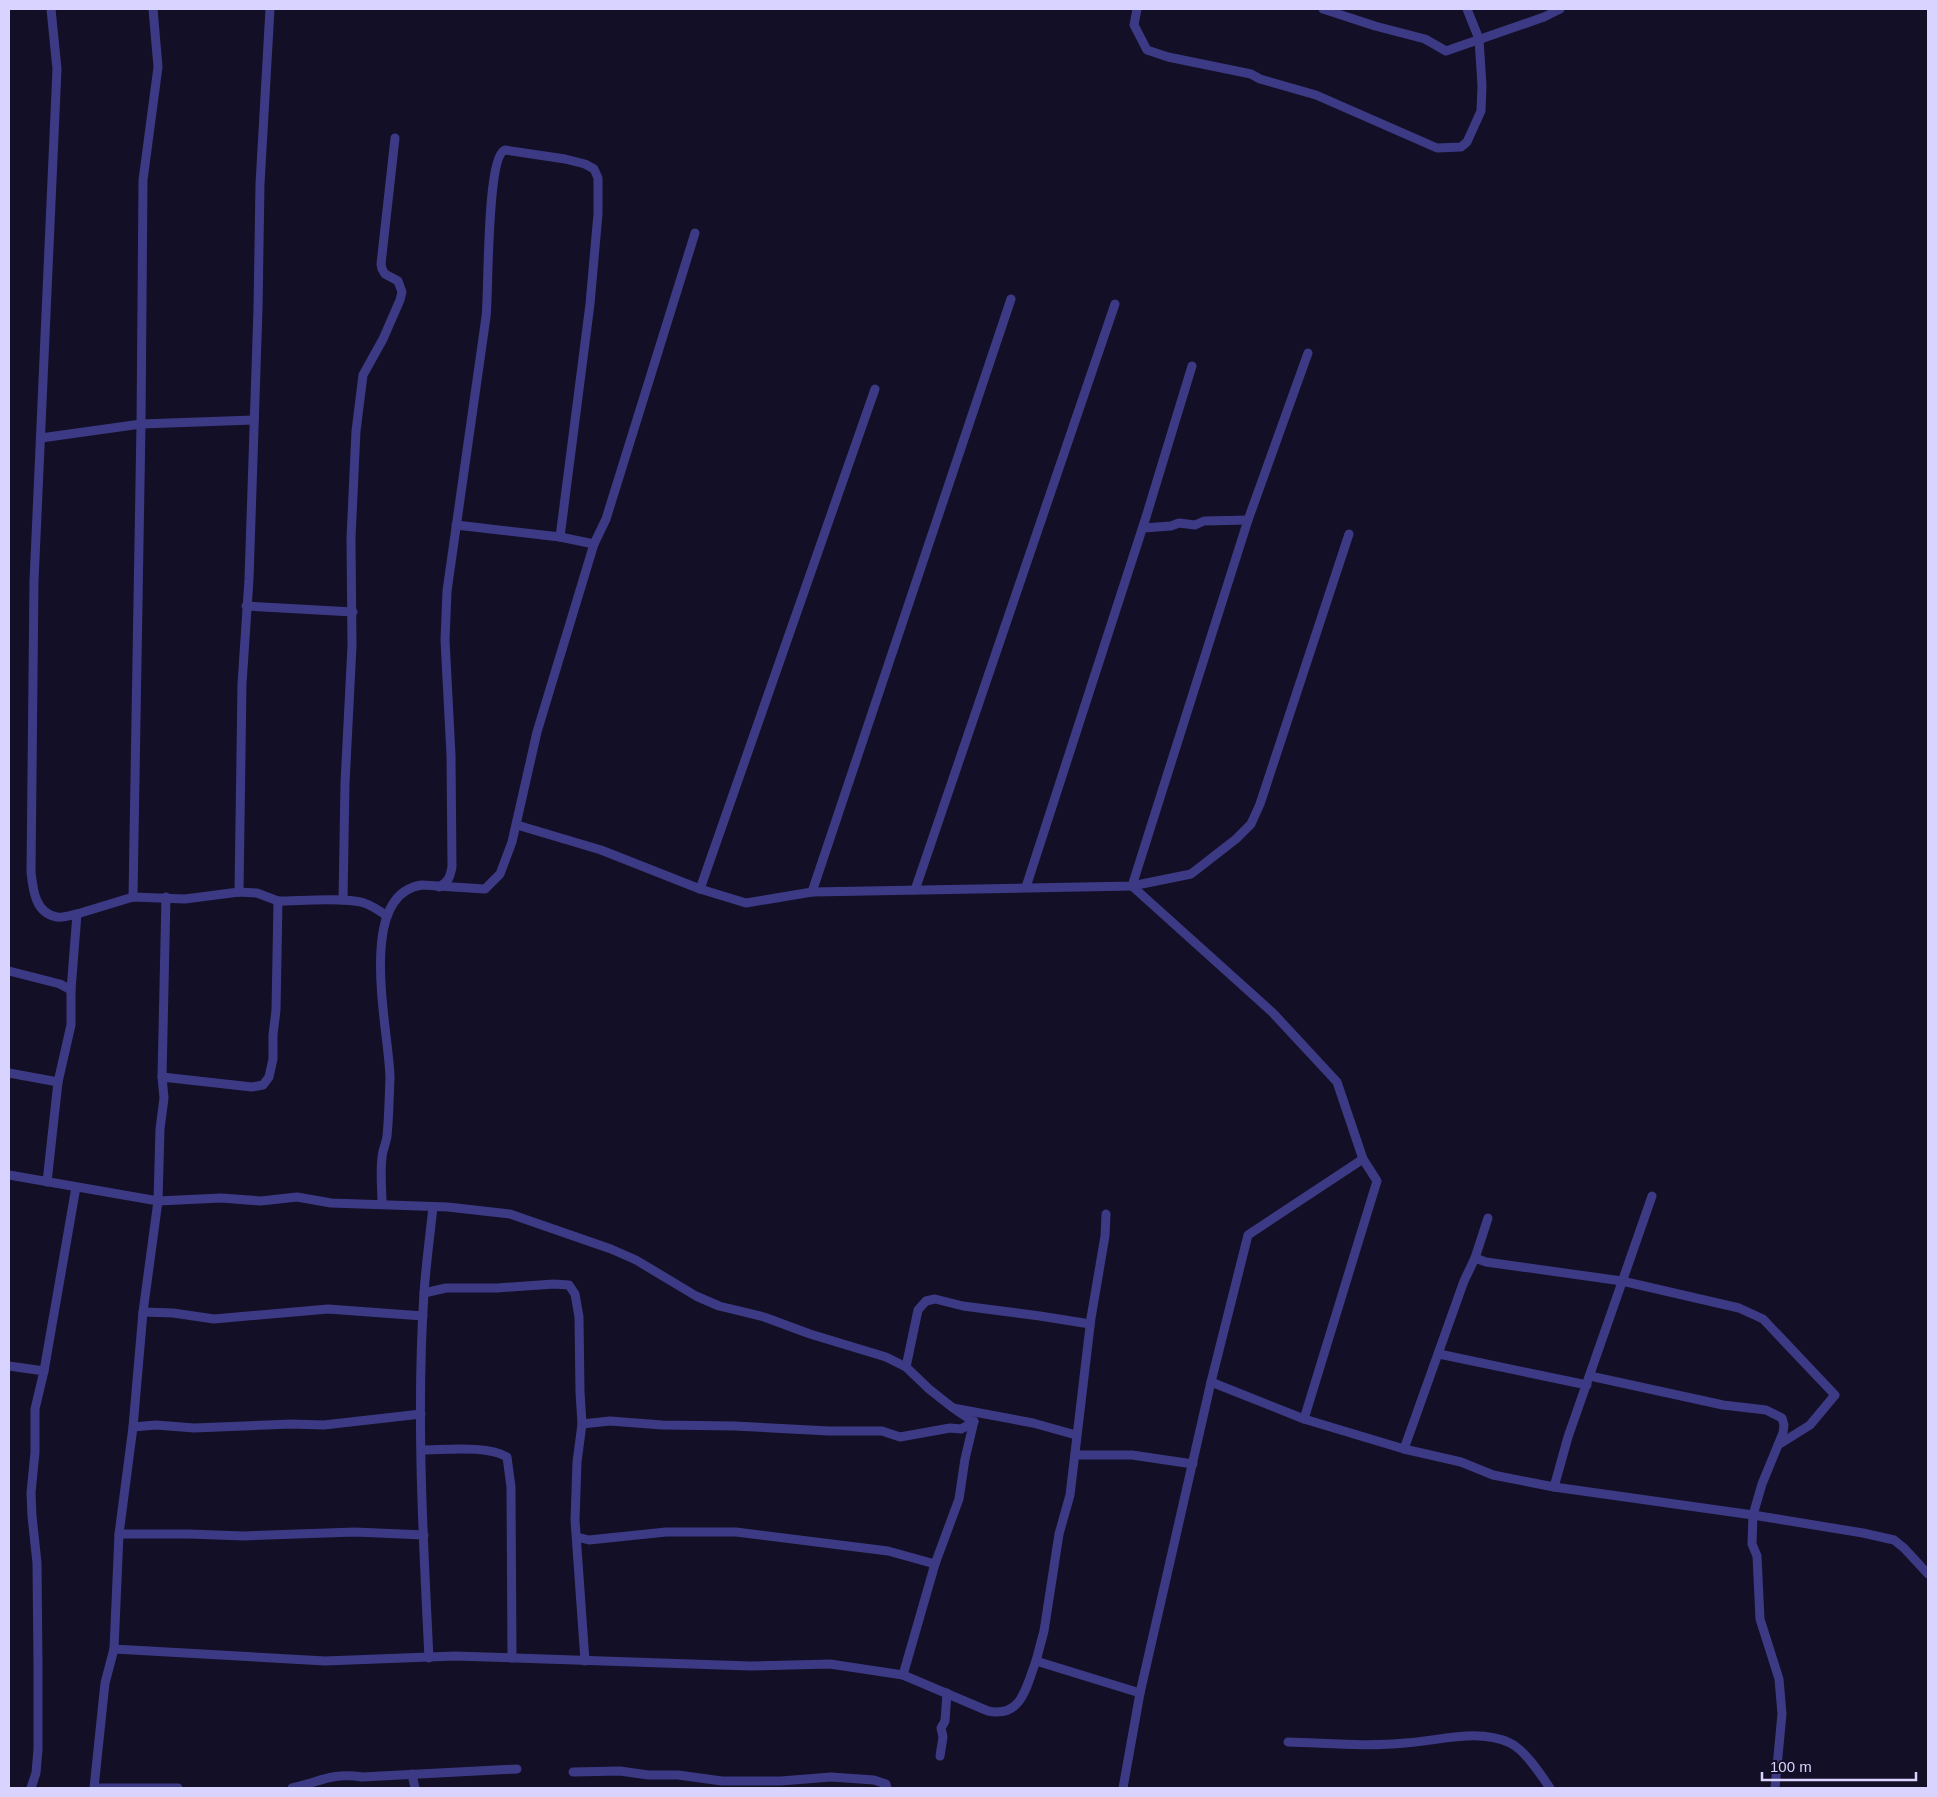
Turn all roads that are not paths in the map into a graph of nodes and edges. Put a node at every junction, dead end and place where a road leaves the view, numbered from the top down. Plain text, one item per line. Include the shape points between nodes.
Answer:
1 (51, 9) edge
2 (153, 9) edge
3 (270, 9) edge
4 (1137, 9) edge
5 (1323, 9) edge
6 (1466, 9) edge
7 (1560, 9) edge
8 (1480, 38) junction
9 (395, 138) dead end
10 (695, 233) dead end
11 (1011, 299) dead end
12 (1114, 304) dead end
13 (1308, 353) dead end
14 (1192, 366) dead end
15 (875, 389) dead end
16 (254, 420) junction
17 (141, 424) junction
18 (41, 438) junction
19 (1248, 520) junction
20 (456, 525) junction
21 (1143, 528) junction
22 (1349, 534) dead end
23 (560, 537) junction
24 (594, 544) junction
25 (246, 606) junction
26 (353, 612) junction
27 (517, 826) junction
28 (1132, 886) junction
29 (439, 887) junction
30 (1026, 887) junction
31 (700, 889) junction
32 (915, 890) junction
33 (239, 892) junction
34 (812, 892) junction
35 (133, 897) junction
36 (166, 897) junction
37 (343, 900) junction
38 (278, 901) junction
39 (77, 914) junction
40 (388, 916) junction
41 (9, 971) edge
42 (71, 990) junction
43 (9, 1073) edge
44 (162, 1077) junction
45 (58, 1082) junction
46 (1363, 1159) junction
47 (9, 1174) edge
48 (46, 1182) junction
49 (76, 1187) junction
50 (1652, 1196) dead end
51 (158, 1201) junction
52 (382, 1204) junction
53 (433, 1206) junction
54 (1106, 1214) dead end
55 (1488, 1218) dead end
56 (1475, 1258) junction
57 (1622, 1281) junction
58 (424, 1293) junction
59 (143, 1312) junction
60 (423, 1316) junction
61 (1090, 1324) junction
62 (1438, 1354) junction
63 (9, 1366) edge
64 (906, 1367) junction
65 (44, 1371) junction
66 (1589, 1381) junction
67 (1211, 1382) junction
68 (953, 1408) junction
69 (978, 1412) junction
70 (421, 1414) junction
71 (1304, 1419) junction
72 (974, 1422) junction
73 (582, 1424) junction
74 (133, 1427) junction
75 (1076, 1435) junction
76 (1778, 1445) junction
77 (1404, 1449) junction
78 (422, 1450) junction
79 (1075, 1454) junction
80 (1193, 1464) junction
81 (1554, 1487) junction
82 (1753, 1515) junction
83 (119, 1534) junction
84 (424, 1535) junction
85 (577, 1537) junction
86 (935, 1564) junction
87 (1928, 1574) edge
88 (114, 1649) junction
89 (429, 1658) junction
90 (512, 1658) junction
91 (586, 1661) junction
92 (1036, 1662) junction
93 (903, 1675) junction
94 (1140, 1692) junction
95 (947, 1693) junction
96 (1288, 1742) dead end
97 (940, 1756) dead end
98 (517, 1769) dead end
99 (573, 1772) dead end
100 (412, 1774) junction
101 (31, 1788) edge
102 (94, 1788) edge
103 (178, 1788) edge
104 (292, 1788) edge
105 (415, 1788) edge
106 (887, 1788) edge
107 (1123, 1788) edge
108 (1550, 1788) edge
109 (1775, 1788) edge

1 - 18 street via 57,69
2 - 17 street via 158,67 142,180
3 - 16 street via 260,184
4 - 8 street via 1134,25 1147,50 1251,74 1316,95 1437,148 1461,147 1467,142 1481,112
5 - 8 street via 1425,39 1446,51
6 - 8 street
7 - 8 street
9 - 26 street via 381,264 385,274 398,281 402,292 387,332 361,384 351,530
10 - 24 street via 606,519
11 - 34 street
12 - 32 street
13 - 19 street
14 - 21 street
15 - 31 street
16 - 17 street
16 - 25 street
17 - 18 street
17 - 35 street
18 - 39 street via 34,581 31,872 34,897 43,911 58,918
19 - 21 street
19 - 28 street
20 - 23 street
20 - 23 street via 489,296 488,236 492,192 499,154 505,150 585,164 594,169 598,178 590,304
20 - 29 street via 447,591 445,640 452,867 447,882
21 - 30 street
22 - 28 street via 1251,824 1191,874
23 - 24 street
24 - 27 street via 537,732
25 - 26 street
25 - 33 street
26 - 37 street
27 - 29 street via 500,874 493,883 476,890
27 - 31 street via 601,850
28 - 30 street
28 - 46 street via 1273,1013 1337,1082
29 - 40 street via 412,886 395,901
30 - 32 street
31 - 34 street via 746,903
32 - 34 street
33 - 36 street via 185,899
33 - 38 street via 257,893
35 - 36 street
35 - 39 street
36 - 44 street
37 - 38 street
37 - 40 street via 362,902
38 - 44 street via 276,1010 269,1077 263,1085 252,1087
39 - 42 street
40 - 52 street via 380,960 390,1076 382,1157
41 - 42 street via 60,984
42 - 45 street via 71,1025
43 - 45 street
44 - 51 street via 164,1098
45 - 48 street
46 - 67 street via 1248,1235
46 - 71 street via 1377,1181
47 - 48 street
48 - 49 street
49 - 51 street
49 - 65 street
50 - 57 street
51 - 52 street via 221,1198 261,1201 298,1197 331,1204
51 - 59 street
52 - 53 street
53 - 58 street
53 - 64 street via 510,1214 530,1220 636,1260 718,1306 764,1317 886,1357
54 - 61 street
55 - 56 street
56 - 57 street
56 - 62 street
57 - 66 street
57 - 76 street via 1739,1308 1763,1318 1819,1376 1835,1395 1810,1424
58 - 60 street
58 - 73 street via 446,1288 569,1286 575,1294 579,1317
59 - 60 street via 214,1319 328,1309
59 - 74 street
60 - 70 street
61 - 64 street via 935,1299 926,1301 918,1310
61 - 75 street
62 - 66 street
62 - 77 street
63 - 65 street
64 - 68 street
65 - 101 street via 35,1409 31,1493 37,1563 38,1676 38,1749
66 - 76 street via 1766,1410 1782,1418 1783,1433
66 - 81 street
67 - 71 street
67 - 80 street
68 - 69 street
68 - 72 street
69 - 72 street
69 - 75 street
70 - 74 street via 324,1425
70 - 78 street
71 - 77 street
72 - 73 street via 961,1429 900,1437 882,1431 610,1421
72 - 86 street via 959,1499
73 - 85 street via 576,1462
74 - 83 street
75 - 79 street
76 - 82 street
77 - 81 street via 1461,1462 1493,1475
78 - 84 street
78 - 90 street via 488,1451 508,1457
79 - 80 street via 1132,1455
79 - 92 street via 1070,1495 1059,1534
80 - 94 street
81 - 82 street
82 - 87 street via 1894,1540
82 - 109 street via 1752,1544 1757,1556 1760,1619 1779,1679 1782,1714
83 - 84 street via 243,1536 355,1532
83 - 88 street
84 - 89 street
85 - 86 street via 589,1540 666,1532 736,1532 888,1551
85 - 91 street
86 - 93 street
88 - 89 street via 325,1661
88 - 102 street via 105,1683
89 - 90 street
90 - 91 street
91 - 93 street via 750,1666 830,1664
92 - 94 street
92 - 95 street via 1019,1703 1006,1712 988,1711
93 - 95 street
94 - 107 street
95 - 97 street
96 - 108 street via 1405,1743 1493,1736 1512,1744 1535,1766
98 - 100 street
99 - 106 street via 620,1771 722,1781 831,1777 874,1780 886,1784
100 - 104 street via 362,1777 342,1774
100 - 105 street
102 - 103 street

